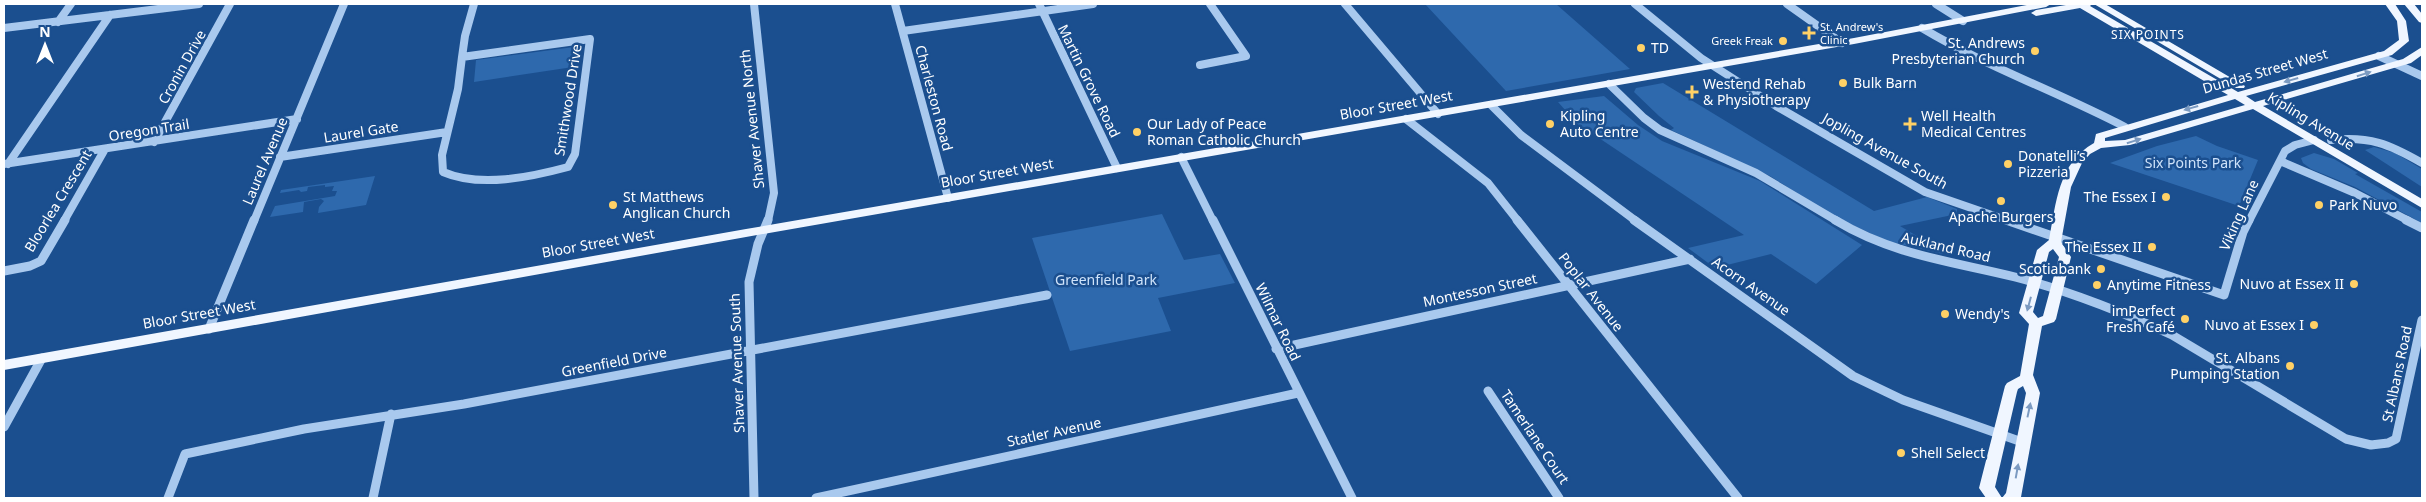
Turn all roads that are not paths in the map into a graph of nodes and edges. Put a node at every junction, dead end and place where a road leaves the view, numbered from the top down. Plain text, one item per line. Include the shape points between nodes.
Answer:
1 (71, 4) edge
2 (199, 4) edge
3 (230, 4) edge
4 (344, 4) edge
5 (474, 4) edge
6 (754, 4) edge
7 (895, 4) edge
8 (1093, 4) edge
9 (1210, 4) edge
10 (1345, 4) edge
11 (1635, 4) edge
12 (1787, 4) edge
13 (1936, 4) edge
14 (2046, 4) edge
15 (2085, 4) edge
16 (2099, 4) edge
17 (2390, 4) edge
18 (2409, 4) edge
19 (1040, 8) edge
20 (110, 15) junction
21 (1996, 15) junction
22 (2422, 20) edge
23 (1963, 21) junction
24 (58, 22) junction
25 (4, 28) edge
26 (1922, 28) junction
27 (903, 31) junction
28 (1842, 43) junction
29 (2422, 50) edge
30 (2379, 56) junction
31 (461, 57) junction
32 (2396, 64) junction
33 (1200, 65) dead end
34 (1712, 65) junction
35 (2422, 76) edge
36 (1609, 84) junction
37 (2250, 92) junction
38 (2238, 95) junction
39 (2261, 104) junction
40 (1490, 105) junction
41 (1438, 114) junction
42 (297, 119) junction
43 (1406, 119) junction
44 (2125, 127) junction
45 (446, 132) junction
46 (2314, 140) junction
47 (2331, 140) junction
48 (154, 142) junction
49 (2099, 145) junction
50 (105, 149) junction
51 (280, 157) junction
52 (1181, 157) junction
53 (2280, 161) junction
54 (2422, 163) edge
55 (6, 164) edge
56 (1117, 168) junction
57 (2422, 195) edge
58 (948, 198) junction
59 (2422, 204) edge
60 (2422, 228) edge
61 (764, 230) junction
62 (2056, 239) junction
63 (1690, 259) junction
64 (4, 271) edge
65 (2033, 282) junction
66 (1567, 285) junction
67 (2058, 289) junction
68 (1046, 295) dead end
69 (2422, 320) edge
70 (2036, 323) junction
71 (210, 329) junction
72 (1276, 349) junction
73 (750, 350) junction
74 (42, 358) junction
75 (4, 365) edge
76 (2026, 379) junction
77 (1488, 391) dead end
78 (1298, 394) junction
79 (2293, 408) joint
80 (391, 414) junction
81 (4, 427) edge
82 (2000, 436) junction
83 (2022, 442) junction
84 (168, 498) edge
85 (373, 498) edge
86 (754, 498) edge
87 (816, 498) edge
88 (1352, 498) edge
89 (1559, 498) edge
90 (1738, 498) edge
91 (1995, 498) edge
92 (2010, 498) edge

1 - 24 street
2 - 20 street
3 - 48 street, Cronin Drive
4 - 42 street, Laurel Avenue
5 - 31 street, Smithwood Drive
6 - 61 street, Shaver Avenue North via 774,193
7 - 27 street, Charleston Road
8 - 19 street
9 - 33 street via 1246,56
10 - 41 street
11 - 34 street, Jopling Avenue South
12 - 28 street
13 - 23 street
14 - 21 main road, Bloor Street West
15 - 21 main road, Bloor Street West via 2036,13
15 - 38 main road, Kipling Avenue
16 - 37 main road, Kipling Avenue
17 - 30 main road, Dundas Street West via 2403,23 2404,41 2394,50
18 - 22 main road
19 - 27 street
19 - 56 street, Martin Grove Road
20 - 24 street
20 - 55 street
21 - 23 main road, Bloor Street West
23 - 26 main road, Bloor Street West
24 - 25 street
26 - 28 main road, Bloor Street West
26 - 44 street via 1962,51
27 - 58 street, Charleston Road
28 - 34 main road, Bloor Street West
29 - 32 main road via 2407,61
30 - 32 street
30 -> 37 main road, Dundas Street West
31 - 45 street, Smithwood Drive via 458,89
31 - 45 street, Smithwood Drive via 590,39 575,154 568,167 555,171 500,178 454,178 442,168
32 - 35 street
39 -> 32 main road
34 - 36 main road, Bloor Street West
34 - 62 street, Jopling Avenue South via 1925,192
36 - 40 main road, Bloor Street West
36 - 65 street, Aukland Road via 1660,130 1756,173 1862,236 1908,252
37 - 38 main road, Dundas Street West
37 - 39 main road, Kipling Avenue
38 - 39 main road, Kipling Avenue
38 -> 44 main road, Dundas Street West
39 - 46 main road, Kipling Avenue
39 - 47 main road, Kipling Avenue
49 -> 39 main road via 2126,143
40 - 41 main road, Bloor Street West
40 - 63 street, Acorn Avenue via 1536,147
41 - 43 main road, Bloor Street West
42 - 48 street, Oregon Trail
42 - 51 street, Laurel Avenue
43 - 52 main road, Bloor Street West
43 - 66 street, Poplar Avenue via 1488,183
44 - 49 main road, Dundas Street West via 2100,136
45 - 51 street, Laurel Gate
46 - 53 street, Viking Lane via 2289,148
46 - 59 main road, Kipling Avenue
47 - 54 street via 2372,138
47 - 57 main road, Kipling Avenue
48 - 50 street, Oregon Trail
49 - 62 main road, Dundas Street West via 2085,154 2068,180
50 - 55 street, Oregon Trail
50 - 64 street, Bloorlea Crescent via 41,261
51 - 71 street, Laurel Avenue
52 - 56 main road, Bloor Street West
52 - 72 street, Wilmar Road
53 - 60 street via 2355,192
53 - 62 street, Viking Lane via 2243,232 2224,295
56 - 58 main road, Bloor Street West
58 - 61 main road, Bloor Street West
61 - 71 main road, Bloor Street West
61 - 73 street, Shaver Avenue South via 749,282
62 - 65 main road, Dundas Street West via 2043,250
62 - 67 main road via 2065,257
63 - 66 street, Montesson Street
63 - 82 street, Acorn Avenue via 1868,385
65 - 67 street, Aukland Road
65 -> 70 main road, Dundas Street West via 2026,313
66 - 72 street, Montesson Street
66 - 90 street, Poplar Avenue
67 - 70 main road via 2049,319
67 - 79 street, Aukland Road via 2172,335
68 - 73 street, Greenfield Drive
69 - 79 street, St Albans Road via 2396,439 2382,445 2359,444
70 - 76 main road
71 - 74 main road, Bloor Street West
72 - 78 street, Wilmar Road
73 - 80 street, Greenfield Drive via 464,404
73 - 86 street, Shaver Avenue South
74 - 75 main road, Bloor Street West
74 - 81 street
76 - 82 main road via 2012,386
83 -> 76 main road via 2033,393
77 - 89 street, Tamerlane Court
78 - 87 street, Statler Avenue
78 - 88 street, Wilmar Road
80 - 84 street, Greenfield Drive via 186,454
80 - 85 street
82 - 83 street, Acorn Avenue
82 - 91 main road via 1987,488
92 -> 83 main road via 2013,497

